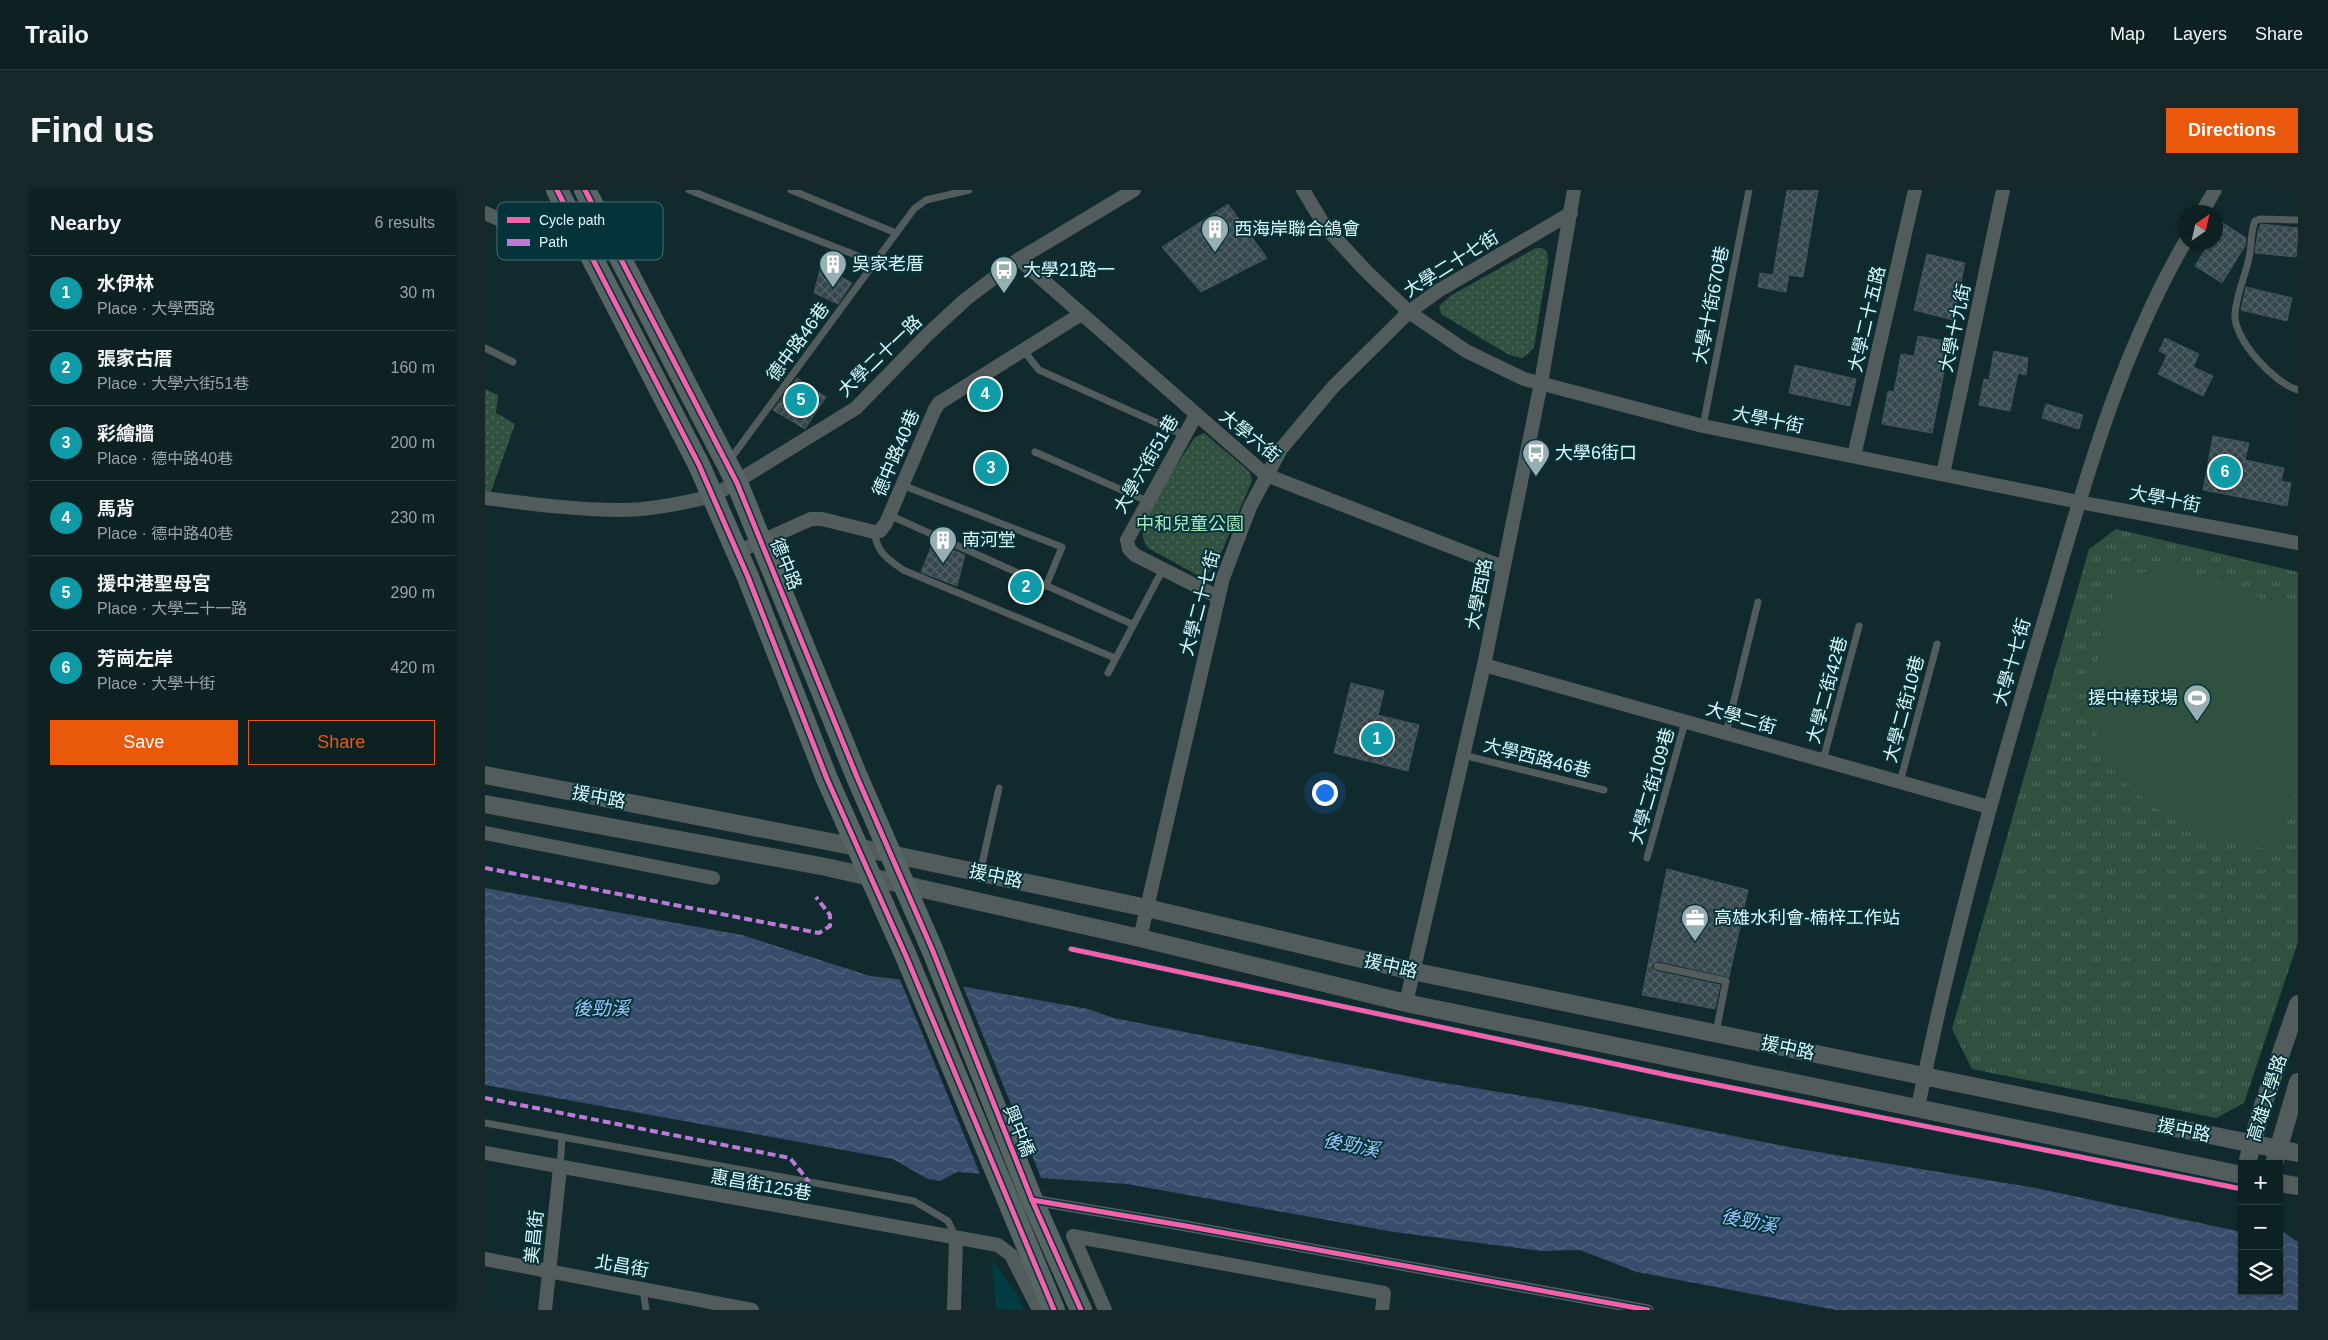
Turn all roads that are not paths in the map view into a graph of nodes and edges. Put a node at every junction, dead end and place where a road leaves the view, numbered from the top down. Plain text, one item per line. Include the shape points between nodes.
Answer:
1 (557, 190) edge
2 (585, 190) edge
3 (689, 190) edge
4 (791, 190) edge
5 (969, 190) edge
6 (1134, 190) edge
7 (1303, 190) edge
8 (1574, 190) edge
9 (1749, 190) edge
10 (1915, 190) edge
11 (2003, 190) edge
12 (2215, 190) edge
13 (563, 202) edge
14 (592, 202) edge
15 (2206, 205) edge
16 (485, 213) edge
17 (1571, 213) junction
18 (497, 218) edge
19 (2298, 220) edge
20 (896, 233) junction
21 (2181, 250) edge
22 (1019, 259) junction
23 (594, 260) edge
24 (621, 260) edge
25 (876, 262) junction
26 (1409, 312) junction
27 (1081, 314) junction
28 (485, 348) edge
29 (1025, 351) junction
30 (513, 362) dead end
31 (1541, 383) junction
32 (2298, 390) edge
33 (1196, 415) junction
34 (1703, 426) junction
35 (1184, 435) junction
36 (1035, 452) dead end
37 (1854, 456) junction
38 (1943, 474) junction
39 (1266, 475) junction
40 (725, 479) junction
41 (902, 485) junction
42 (485, 498) edge
43 (1147, 501) junction
44 (2079, 502) junction
45 (889, 515) junction
46 (874, 532) junction
47 (762, 541) junction
48 (2298, 544) edge
49 (737, 552) junction
50 (1503, 567) junction
51 (1163, 569) junction
52 (1046, 586) junction
53 (1218, 597) junction
54 (1758, 602) dead end
55 (1132, 624) junction
56 (1859, 626) dead end
57 (1937, 644) dead end
58 (1115, 658) junction
59 (1483, 666) junction
60 (1107, 674) dead end
61 (1685, 722) junction
62 (1726, 733) junction
63 (1463, 755) junction
64 (1823, 760) junction
65 (485, 775) edge
66 (1900, 782) junction
67 (999, 788) dead end
68 (1604, 790) dead end
69 (485, 804) edge
70 (1989, 806) junction
71 (485, 833) edge
72 (857, 847) junction
73 (892, 855) junction
74 (1647, 858) dead end
75 (980, 873) junction
76 (870, 876) junction
77 (713, 878) dead end
78 (904, 884) junction
79 (1147, 908) junction
80 (1140, 938) junction
81 (906, 956) joint
82 (936, 961) joint
83 (1657, 966) dead end
84 (1412, 971) junction
85 (1407, 1003) junction
86 (2298, 1004) edge
87 (1716, 1033) junction
88 (1924, 1076) junction
89 (2298, 1082) edge
90 (1918, 1107) junction
91 (485, 1123) edge
92 (562, 1137) junction
93 (2252, 1144) junction
94 (485, 1153) edge
95 (2298, 1154) edge
96 (2276, 1156) edge
97 (2248, 1160) edge
98 (560, 1168) junction
99 (2238, 1174) edge
100 (2283, 1183) edge
101 (2298, 1186) edge
102 (1032, 1200) junction
103 (956, 1238) junction
104 (485, 1259) edge
105 (550, 1272) junction
106 (643, 1289) junction
107 (545, 1310) edge
108 (646, 1310) edge
109 (752, 1310) edge
110 (954, 1310) edge
111 (1039, 1310) edge
112 (1054, 1310) edge
113 (1081, 1310) edge
114 (1105, 1310) edge
115 (1382, 1310) edge
116 (1648, 1310) edge

1 - 13 main road, 德中路
2 - 14 main road, 德中路
3 - 25 lane
4 - 20 lane
5 - 20 lane, 德中路46巷 via 926,200 913,209
6 - 22 street, 大學二十一路
7 - 26 street, 大學十街 via 1326,228
8 - 17 street, 大學西路
9 - 34 lane, 大學十街670巷
10 - 37 street, 大學二十五路
11 - 38 street, 大學十九街
12 - 15 street
16 - 18 street
17 - 26 street, 大學二十七街
17 - 31 street, 大學西路
19 - 32 lane via 2255,221 2250,256 2234,316 2241,336 2264,369 2289,388
20 - 25 lane, 德中路46巷
21 - 44 street, 大學十七街 via 2138,334 2114,393
22 - 27 street, 大學六街
22 - 40 street, 大學二十一路 via 966,299 856,408
23 - 40 main road, 德中路 via 699,465
24 - 40 main road, 德中路
25 - 40 lane, 德中路46巷
26 - 31 street, 大學十街 via 1466,351 1509,374
26 - 39 street, 大學二十七街 via 1333,387 1281,448
27 - 29 street, 德中路40巷
27 - 33 street, 大學六街
28 - 30 lane
29 - 35 lane via 1039,370
29 - 41 street, 德中路40巷 via 939,403
31 - 34 street, 大學十街
31 - 50 street, 大學西路
33 - 35 street, 大學六街51巷
33 - 39 street, 大學六街
34 - 37 street, 大學十街
35 - 43 street, 大學六街51巷
36 - 43 lane
37 - 38 street, 大學十街
38 - 44 street, 大學十街
39 - 50 street, 大學六街
39 - 53 street, 大學二十七街 via 1250,507
40 - 42 street, 大學二十一路 via 687,502 624,510 562,508
40 - 47 main road, 德中路
40 - 49 main road, 德中路
41 - 45 street, 德中路40巷
41 - 52 lane via 1062,547
43 - 51 street, 大學六街51巷 via 1129,532 1129,549
44 - 48 street, 大學十街
44 - 70 street, 大學十七街
45 - 46 street, 德中路40巷 via 880,531
45 - 52 lane
46 - 47 street via 811,519
46 - 58 lane via 881,553 903,570
47 - 49 street
47 - 73 main road, 德中路 via 857,777
49 - 72 main road, 德中路 via 827,780
50 - 59 street, 大學西路
51 - 53 street, 大學六街51巷
51 - 55 lane
52 - 55 lane
53 - 79 street, 大學二十七街
54 - 62 lane
55 - 58 lane
56 - 64 lane, 大學二街42巷
57 - 66 lane, 大學二街10巷
58 - 60 lane
59 - 61 street, 大學二街
59 - 63 street, 大學西路
61 - 62 street, 大學二街
61 - 74 lane, 大學二街109巷
62 - 64 street, 大學二街
63 - 68 lane, 大學西路46巷
63 - 84 street, 大學西路
64 - 66 street, 大學二街
65 - 72 street, 援中路
66 - 70 street, 大學二街
67 - 75 lane
69 - 76 street, 援中路
70 - 88 street, 大學十七街
71 - 77 street
72 - 73 street, 援中路
72 - 76 main road, 德中路
73 - 75 street, 援中路
73 - 78 main road, 德中路
75 - 79 street, 援中路
76 - 78 street, 援中路
76 - 81 main road, 德中路
78 - 80 street, 援中路
78 - 82 main road, 德中路
79 - 80 street, 大學二十七街
79 - 84 street, 援中路
80 - 85 street, 援中路
81 - 112 main road, 興中橋
82 - 102 main road, 興中橋
83 - 87 lane via 1726,981
84 - 85 street, 大學西路
84 - 87 street, 援中路
85 - 90 street, 援中路
86 - 93 street, 高雄大學路
87 - 88 street, 援中路
88 - 90 street, 大學十七街
88 - 93 street, 援中路
89 - 96 street, 高雄大學路
90 - 99 street, 援中路
91 - 92 lane
92 - 98 lane
92 - 103 lane via 914,1200 948,1221
93 - 96 street, 援中路
93 - 97 street, 高雄大學路
94 - 98 street, 惠昌街125巷
95 - 96 street, 援中路
98 - 103 street, 惠昌街125巷
98 - 105 street, 美昌街
100 - 101 street
102 - 113 main road, 興中橋
102 - 116 street
103 - 110 street
103 - 111 street, 惠昌街125巷 via 998,1245 1011,1255
104 - 105 street, 北昌街
105 - 106 street, 北昌街
105 - 107 street, 美昌街
106 - 108 lane
106 - 109 street, 北昌街
114 - 115 street via 1073,1236 1384,1293

